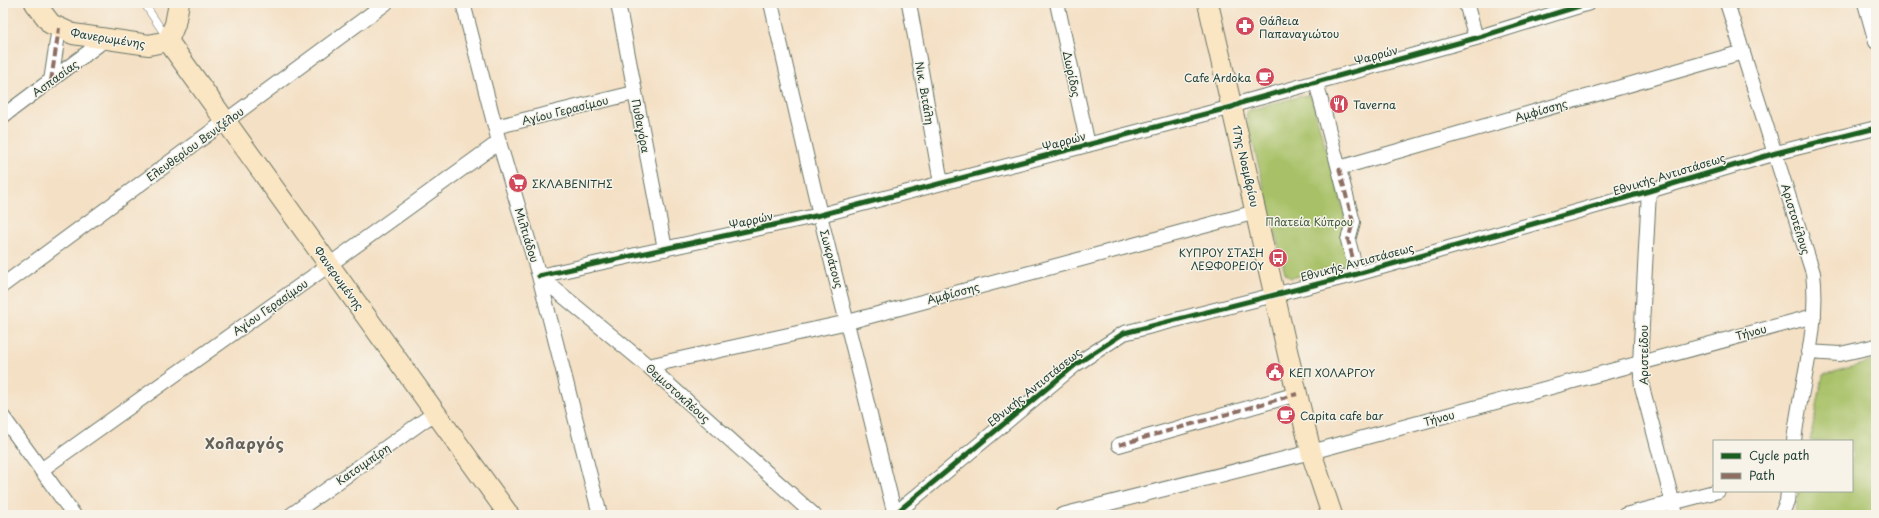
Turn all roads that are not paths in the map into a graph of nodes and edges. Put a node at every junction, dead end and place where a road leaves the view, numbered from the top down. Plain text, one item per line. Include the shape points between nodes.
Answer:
1 (35, 3) edge
2 (144, 3) edge
3 (179, 3) edge
4 (386, 3) edge
5 (463, 3) edge
6 (618, 3) edge
7 (770, 3) edge
8 (909, 3) edge
9 (1057, 3) edge
10 (1208, 3) edge
11 (1466, 3) edge
12 (1589, 3) edge
13 (1727, 3) edge
14 (1865, 3) edge
15 (59, 28) junction
16 (1476, 38) junction
17 (106, 39) junction
18 (168, 41) junction
19 (1876, 42) edge
20 (1742, 52) junction
21 (51, 81) junction
22 (1316, 82) junction
23 (634, 93) junction
24 (1232, 107) junction
25 (3, 116) edge
26 (227, 121) junction
27 (495, 127) junction
28 (1876, 128) edge
29 (499, 142) junction
30 (1088, 145) junction
31 (1776, 153) junction
32 (1339, 168) junction
33 (941, 183) junction
34 (1649, 191) junction
35 (1256, 212) junction
36 (820, 215) junction
37 (665, 249) junction
38 (330, 265) junction
39 (1357, 274) junction
40 (539, 276) junction
41 (3, 285) edge
42 (1275, 294) junction
43 (1814, 316) junction
44 (848, 322) junction
45 (1876, 346) edge
46 (1808, 352) junction
47 (1640, 363) junction
48 (648, 366) junction
49 (1297, 394) junction
50 (436, 412) junction
51 (3, 417) edge
52 (1794, 440) edge
53 (1119, 445) dead end
54 (1311, 452) junction
55 (41, 470) junction
56 (1716, 492) edge
57 (1788, 492) edge
58 (1675, 509) edge
59 (895, 514) edge
60 (74, 515) edge
61 (291, 515) edge
62 (509, 515) edge
63 (600, 515) edge
64 (814, 515) edge
65 (1062, 515) edge
66 (1332, 515) edge
67 (1625, 515) edge
68 (1781, 515) edge

1 - 15 street, Φανερωμένης via 51,24
2 - 18 lane
3 - 18 street
4 - 26 street, Ελευθερίου Βενιζέλου
5 - 27 street, Μιλτιάδου
6 - 23 street, Πυθαγόρα
7 - 36 street, Σωκράτους
8 - 33 street, Νικ. Βιτάλη
9 - 30 street, Δωρίδος
10 - 24 street, 17ης Νοεμβρίου
11 - 16 street
12 - 16 street, Ψαρρών
13 - 20 street, Αριστοτέλους
14 - 19 street
15 - 17 street, Φανερωμένης via 73,34
15 - 21 street
16 - 22 street, Ψαρρών
17 - 18 street, Φανερωμένης via 149,45
17 - 21 street, Ασπασίας
18 - 26 street, Φανερωμένης
20 - 31 street, Αριστοτέλους
20 - 32 street, Αμφίσσης
21 - 25 street, Ασπασίας
22 - 24 street, Ψαρρών
22 - 32 street
23 - 27 street, Αγίου Γερασίμου
23 - 37 street, Πυθαγόρα
24 - 30 street, Ψαρρών
24 - 35 street, 17ης Νοεμβρίου
26 - 38 street, Φανερωμένης
26 - 41 street, Ελευθερίου Βενιζέλου
27 - 29 street, Μιλτιάδου
28 - 31 street, Εθνικής Αντιστάσεως
29 - 38 street, Αγίου Γερασίμου
29 - 40 street, Μιλτιάδου
30 - 33 street, Ψαρρών
31 - 34 street, Εθνικής Αντιστάσεως
31 - 43 street, Αριστοτέλους via 1813,274
32 - 39 street via 1353,222 1348,240
33 - 36 street, Ψαρρών
34 - 39 street, Εθνικής Αντιστάσεως
34 - 47 street, Αριστείδου
35 - 42 street, 17ης Νοεμβρίου
35 - 44 street, Αμφίσσης
36 - 37 street, Ψαρρών
36 - 44 street, Σωκράτους
37 - 40 street, Ψαρρών
38 - 50 street, Φανερωμένης
38 - 55 street, Αγίου Γερασίμου
39 - 42 street, Εθνικής Αντιστάσεως
40 - 48 street, Θεμιστοκλέους
40 - 63 street, Μιλτιάδου
42 - 49 street, 17ης Νοεμβρίου
42 - 59 street, Εθνικής Αντιστάσεως via 1124,333 1075,365
43 - 46 street, Αριστοτέλους
43 - 47 street, Τήνου
44 - 48 street, Αμφίσσης
44 - 59 street, Σωκράτους
45 - 46 street via 1840,354
46 - 52 street, Αριστοτέλους
47 - 54 street, Τήνου
47 - 58 street, Αριστείδου via 1642,386
48 - 64 street, Θεμιστοκλέους
49 - 53 street
49 - 54 street, 17ης Νοεμβρίου
50 - 61 street, Κατσιμπίρη
50 - 62 street, Φανερωμένης
51 - 55 street
54 - 65 street, Τήνου
54 - 66 street, 17ης Νοεμβρίου
55 - 60 street
56 - 58 street
57 - 68 street via 1787,502
58 - 67 street

